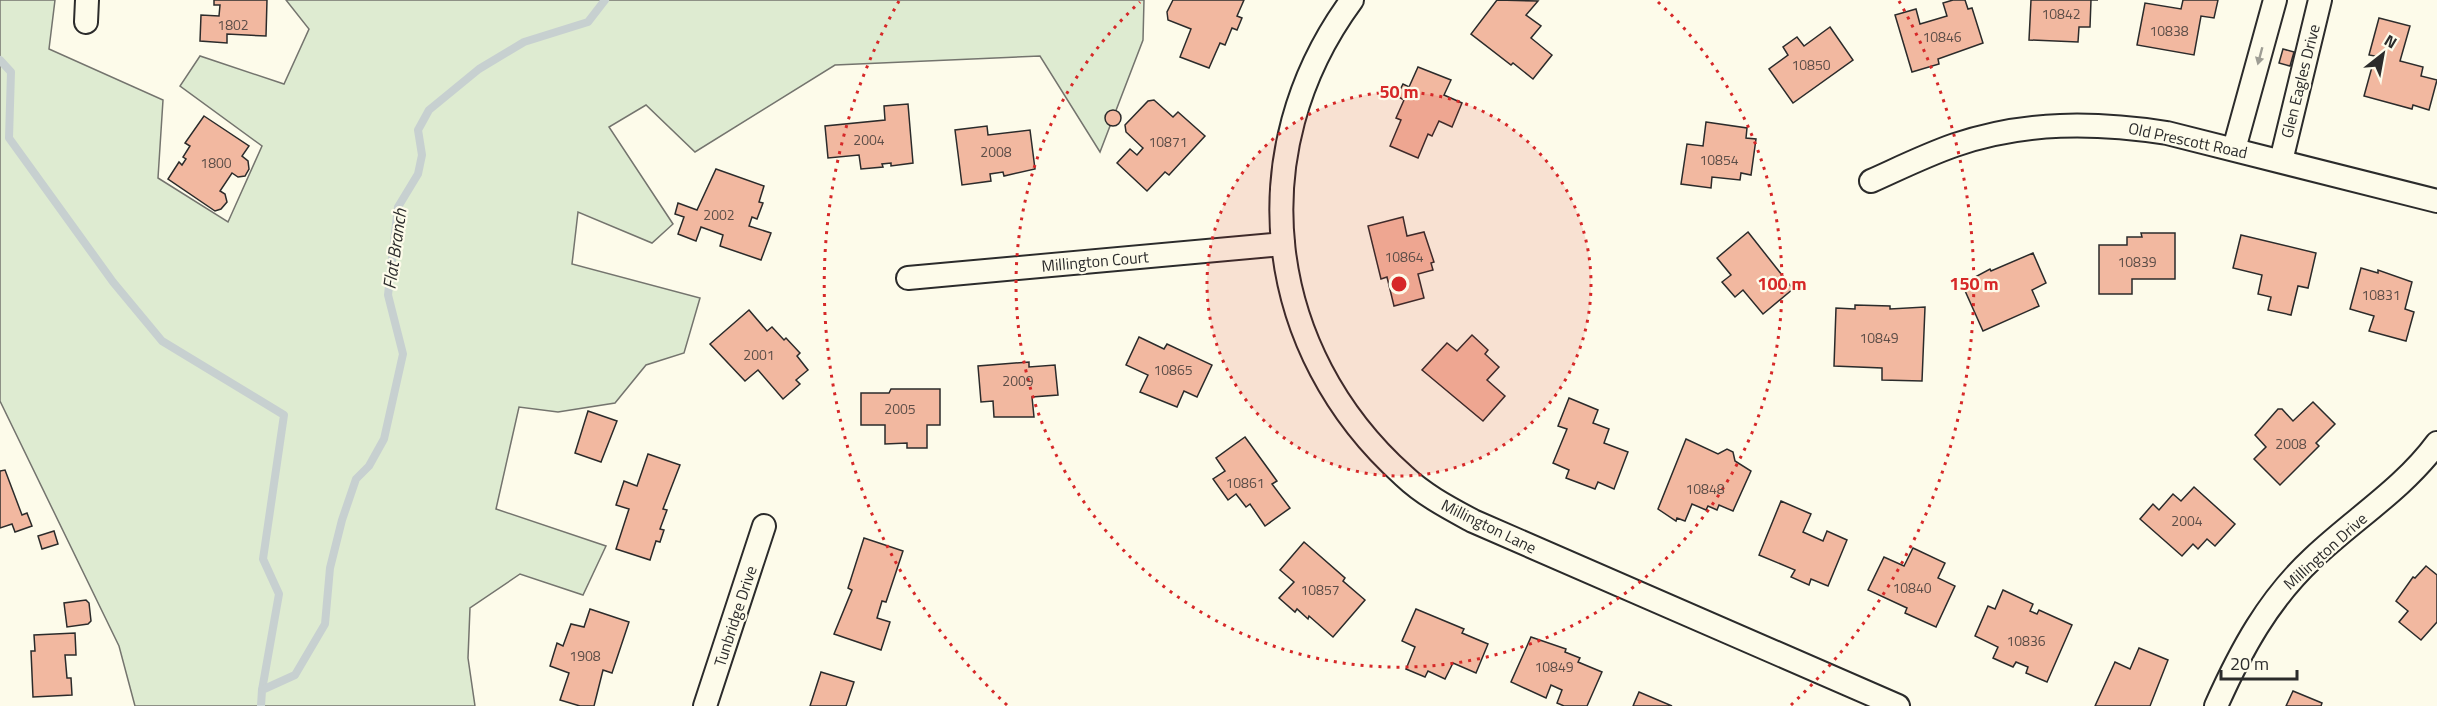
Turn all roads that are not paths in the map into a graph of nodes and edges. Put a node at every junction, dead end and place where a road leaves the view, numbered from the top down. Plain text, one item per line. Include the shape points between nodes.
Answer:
1 (1352, 0) edge
2 (2276, 0) edge
3 (2320, 0) edge
4 (2234, 150) junction
5 (2281, 161) junction
6 (1871, 181) dead end
7 (2437, 201) edge
8 (1282, 244) junction
9 (908, 278) dead end
10 (2437, 443) edge
11 (764, 526) dead end
12 (705, 706) edge
13 (1898, 706) edge
14 (2216, 706) edge

1 - 8 street, Millington Lane via 1328,34 1294,111 1281,190
2 -> 4 street
3 - 5 street, Glen Eagles Drive
4 - 5 street, Old Prescott Road
4 - 6 street, Old Prescott Road via 2123,126 2071,124 2024,128 1954,145
5 - 7 street, Old Prescott Road
8 - 9 street, Millington Court
8 - 13 street, Millington Lane via 1295,313 1321,373 1362,434 1406,478 1473,521
10 - 14 street, Millington Drive via 2398,486 2313,557 2280,592 2255,626
11 - 12 street, Tunbridge Drive

